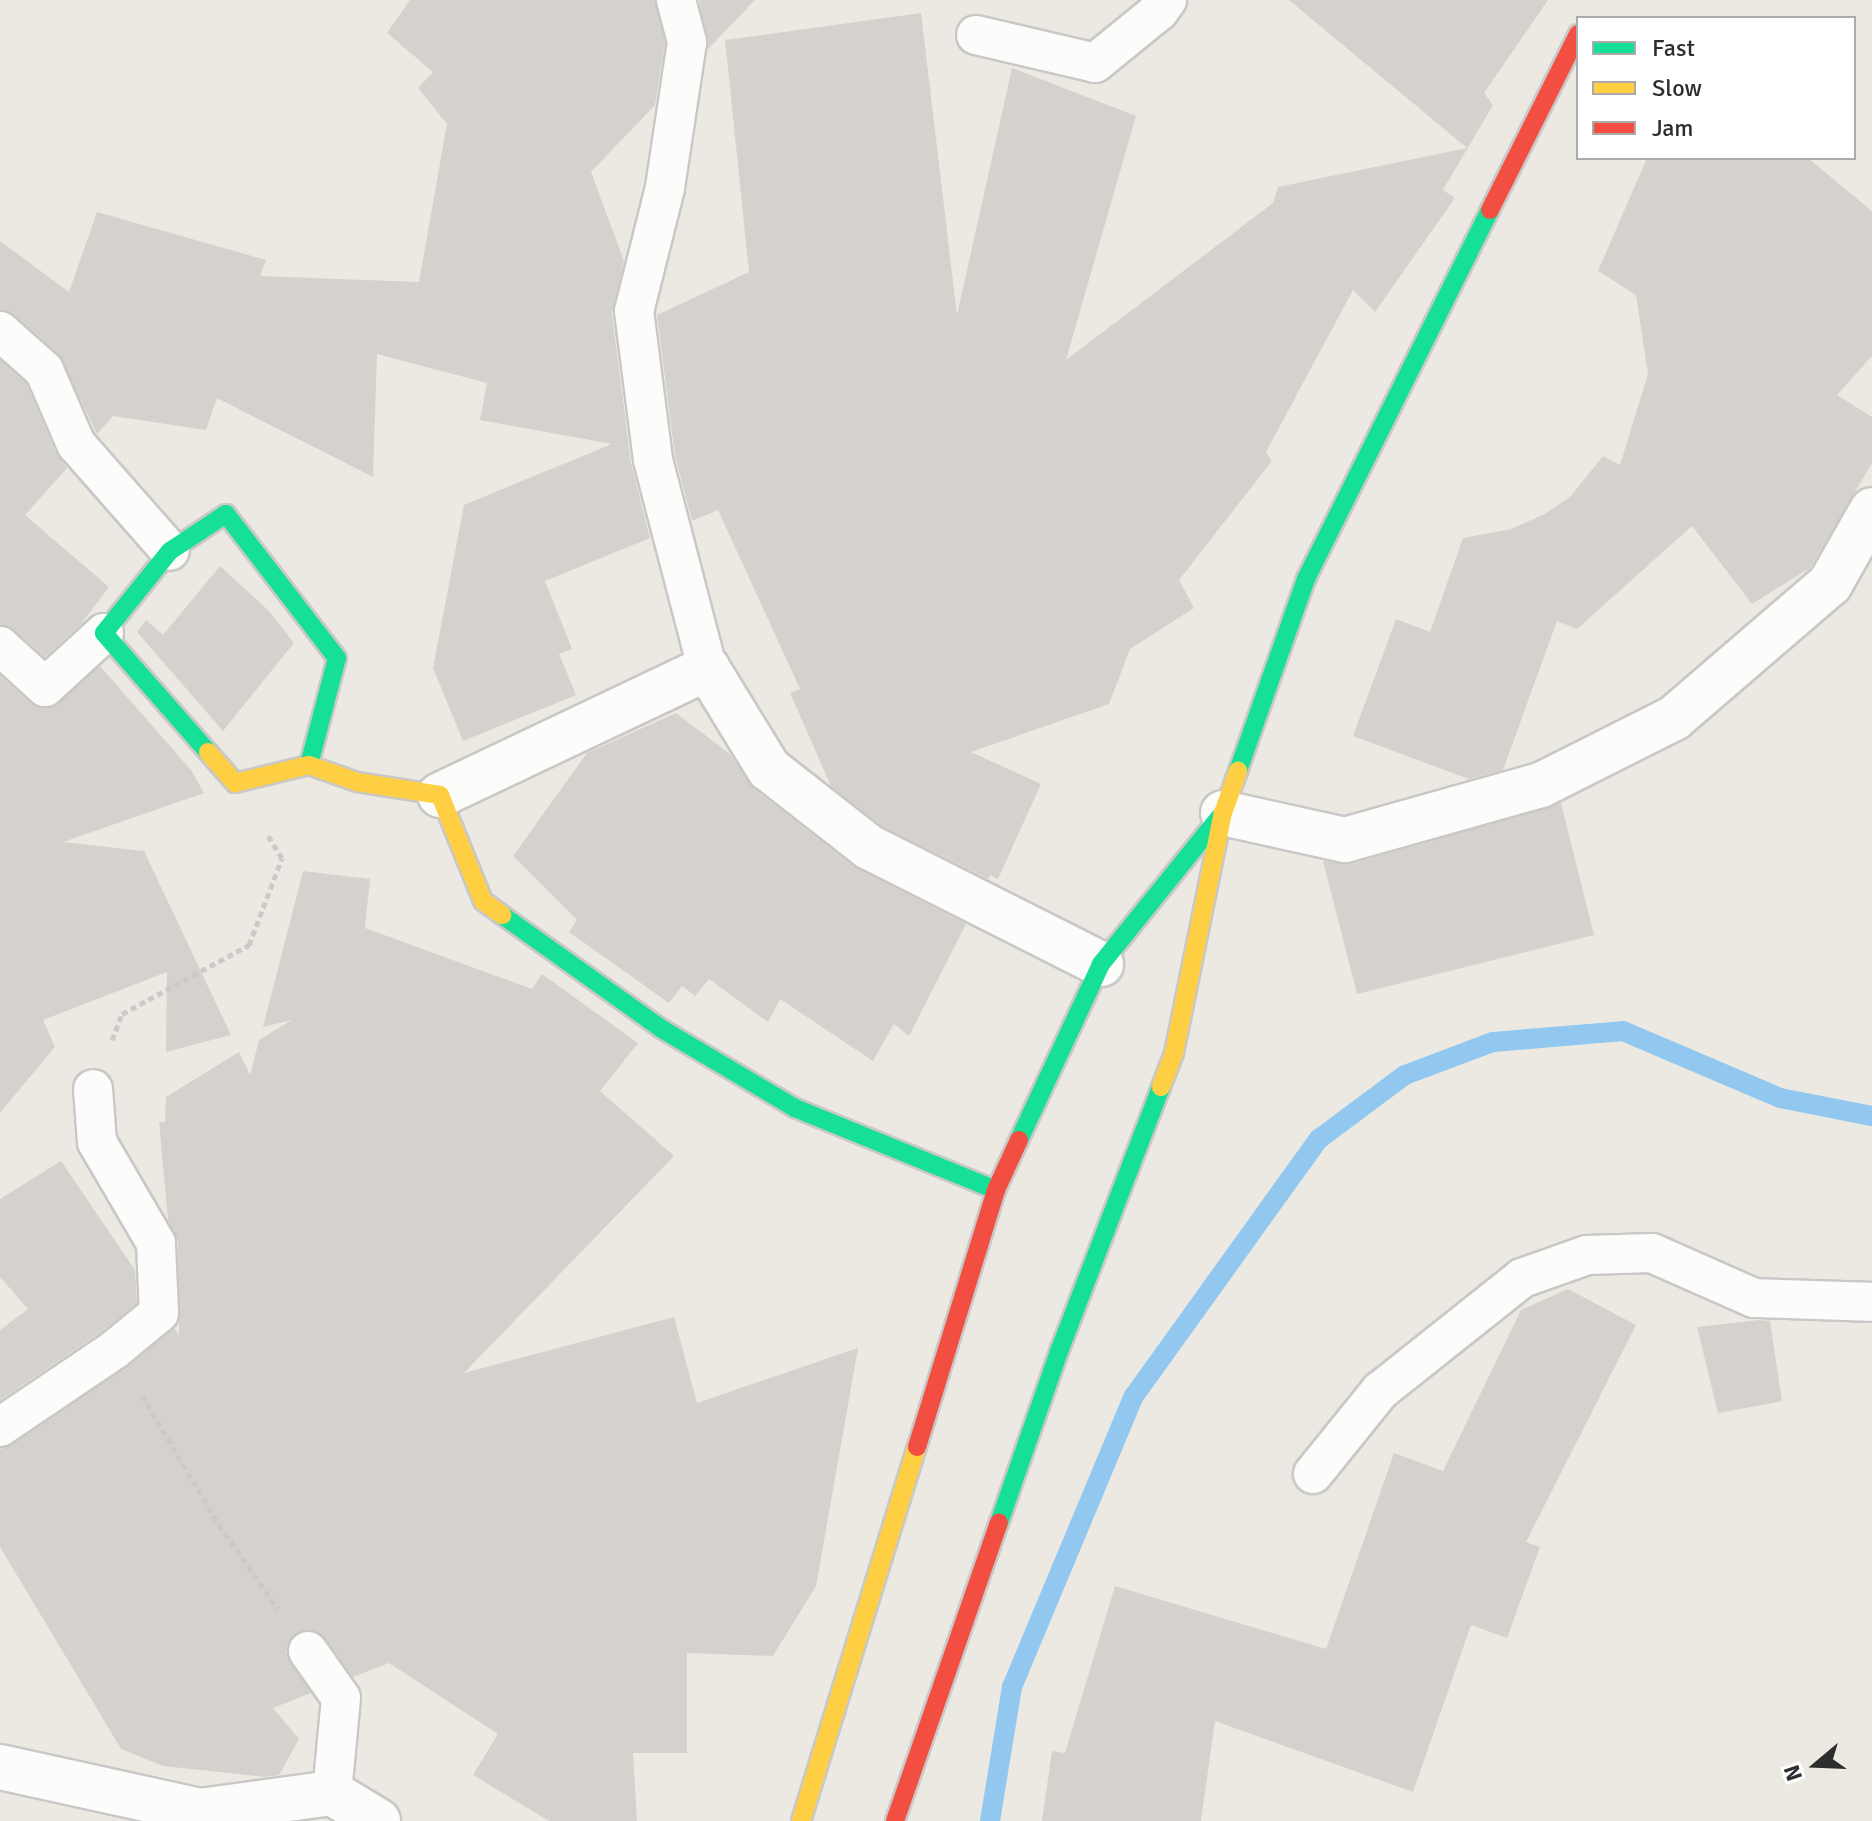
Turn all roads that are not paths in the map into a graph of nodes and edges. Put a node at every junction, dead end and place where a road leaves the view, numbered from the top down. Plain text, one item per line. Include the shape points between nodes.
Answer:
1 (676, 0) edge
2 (1167, 0) edge
3 (976, 35) dead end
4 (1576, 38) edge
5 (0, 331) edge
6 (1872, 510) edge
7 (1861, 550) edge
8 (170, 551) junction
9 (104, 633) junction
10 (0, 646) edge
11 (707, 668) junction
12 (309, 765) junction
13 (440, 795) junction
14 (1223, 813) junction
15 (1101, 964) junction
16 (93, 1089) road end
17 (996, 1190) junction
18 (1872, 1302) edge
19 (0, 1427) edge
20 (1313, 1474) dead end
21 (308, 1651) road end
22 (0, 1767) edge
23 (332, 1793) junction
24 (378, 1821) edge
25 (801, 1821) edge
26 (895, 1821) edge

1 - 11 lane via 687,42 665,188 634,311 653,460
2 - 3 lane via 1095,63
4 - 14 main road via 1306,579
5 - 8 lane via 44,370 76,444
6 - 7 street
7 - 14 street via 1830,584 1674,718 1541,785 1345,840
8 - 9 main road
8 - 12 main road via 226,514 337,658
9 - 10 lane via 45,687
9 - 12 main road via 235,783
11 - 13 street
11 - 15 street via 769,769 869,847
12 - 13 main road via 357,782
13 - 17 main road via 483,901 662,1029 795,1108
14 - 15 main road
14 - 26 main road via 1174,1053 1060,1349
15 - 17 main road
16 - 19 lane via 97,1142 156,1243 159,1313
17 - 25 main road
18 - 20 lane via 1754,1298 1652,1253 1587,1255 1510,1287 1380,1391
21 - 23 lane via 341,1698
22 - 23 street via 200,1811
23 - 24 street

